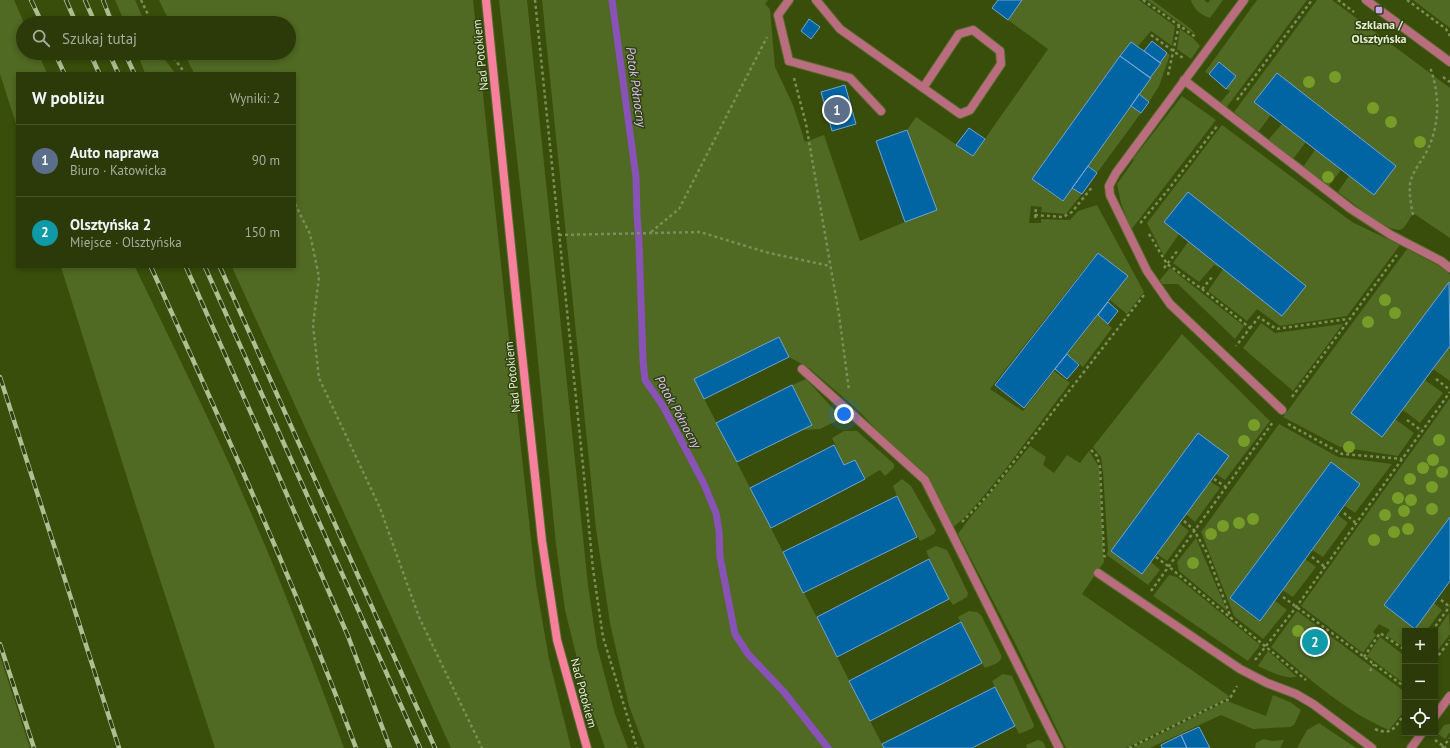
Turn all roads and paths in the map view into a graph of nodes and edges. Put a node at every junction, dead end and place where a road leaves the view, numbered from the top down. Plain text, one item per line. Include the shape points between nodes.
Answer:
1 (141, 0) edge
2 (486, 0) edge
3 (534, 0) edge
4 (789, 0) edge
5 (816, 0) edge
6 (1143, 0) edge
7 (1244, 0) edge
8 (1312, 0) edge
9 (1366, 0) edge
10 (1407, 0) edge
11 (778, 15) junction
12 (149, 16) edge
13 (1150, 35) dead end
14 (1450, 36) edge
15 (1209, 46) junction
16 (175, 60) edge
17 (790, 61) junction
18 (1450, 62) edge
19 (1194, 66) junction
20 (1430, 67) dead end
21 (184, 72) edge
22 (1184, 80) junction
23 (922, 88) junction
24 (881, 111) dead end
25 (1227, 113) junction
26 (296, 206) edge
27 (1035, 215) dead end
28 (1412, 215) dead end
29 (1036, 220) dead end
30 (651, 232) junction
31 (559, 235) junction
32 (1178, 250) dead end
33 (1167, 264) junction
34 (830, 266) junction
35 (1450, 268) edge
36 (1212, 277) dead end
37 (1154, 282) junction
38 (1202, 289) junction
39 (1349, 319) dead end
40 (1250, 328) junction
41 (1231, 351) dead end
42 (802, 369) dead end
43 (1436, 379) dead end
44 (1450, 391) edge
45 (1282, 410) dead end
46 (852, 414) junction
47 (1407, 420) dead end
48 (1422, 431) junction
49 (1091, 450) dead end
50 (1214, 479) dead end
51 (1226, 487) dead end
52 (1344, 514) dead end
53 (1184, 521) dead end
54 (1356, 523) junction
55 (951, 532) junction
56 (1156, 557) dead end
57 (1312, 557) dead end
58 (1110, 560) dead end
59 (1325, 567) junction
60 (1098, 573) dead end
61 (1145, 586) dead end
62 (1151, 590) dead end
63 (1283, 597) dead end
64 (1441, 600) dead end
65 (1297, 606) junction
66 (1450, 607) edge
67 (1231, 618) junction
68 (1434, 628) edge
69 (1450, 640) edge
70 (1265, 646) junction
71 (1402, 648) edge
72 (1438, 656) edge
73 (1364, 657) junction
74 (1374, 664) junction
75 (1370, 671) dead end
76 (1246, 672) junction
77 (1308, 682) dead end
78 (1402, 685) edge
79 (1450, 696) edge
80 (1438, 712) edge
81 (1402, 719) edge
82 (1371, 726) dead end
83 (1420, 736) edge
84 (1450, 738) edge
85 (482, 748) edge
86 (587, 748) edge
87 (637, 748) edge
88 (1060, 748) edge
89 (1129, 748) edge
90 (1372, 748) edge
91 (1411, 748) edge
92 (1442, 748) edge

1 - 12 path
2 - 86 main road, Nad Potokiem via 542,541 557,640
3 - 31 path
4 - 11 street
5 - 23 street via 840,29
6 - 15 path
7 - 15 street
8 - 25 path
9 - 18 street
10 - 14 path via 1446,29
11 - 17 street
11 - 30 path via 679,209
13 - 19 path
15 - 19 street
16 - 21 path
17 - 24 street via 850,78
17 - 34 path via 806,124
19 - 22 street
20 - 28 path via 1437,90 1438,116 1427,152 1416,168 1410,184
22 - 25 street
22 - 37 street via 1109,186 1110,195
23 - 23 street via 960,114 970,110 1001,64 1000,51 973,30 959,34
25 - 33 path via 1141,222
25 - 35 street via 1351,209
26 - 85 path via 310,234 319,277 312,325 319,378 380,508 419,617
27 - 29 path
30 - 31 path
30 - 34 path via 700,232 768,253
31 - 87 path via 593,569 603,637
32 - 33 path
33 - 37 path
33 - 38 path
34 - 46 path
36 - 38 path
37 - 45 street via 1170,304
37 - 55 path via 988,496
38 - 40 path
39 - 40 path via 1276,329 1259,317
40 - 41 path
42 - 46 street
43 - 44 path
44 - 48 path
46 - 55 street via 925,480
47 - 48 path
48 - 54 path
49 - 58 path via 1097,456 1100,467 1104,556
50 - 51 path
52 - 54 path
53 - 67 path via 1194,530 1207,553
54 - 59 path
55 - 88 street
56 - 67 path
57 - 59 path
59 - 65 path
60 - 76 street
61 - 62 path
63 - 65 path
64 - 66 path
65 - 70 path
65 - 73 path
66 - 68 path
67 - 70 path
69 - 72 path
70 - 76 path
70 - 77 path
71 - 73 path via 1380,633
73 - 74 path
74 - 75 path
74 - 78 path
76 - 89 path via 1229,700
76 - 90 street via 1313,704
79 - 80 street
81 - 82 path via 1392,731 1385,732
83 - 91 street
84 - 92 path

